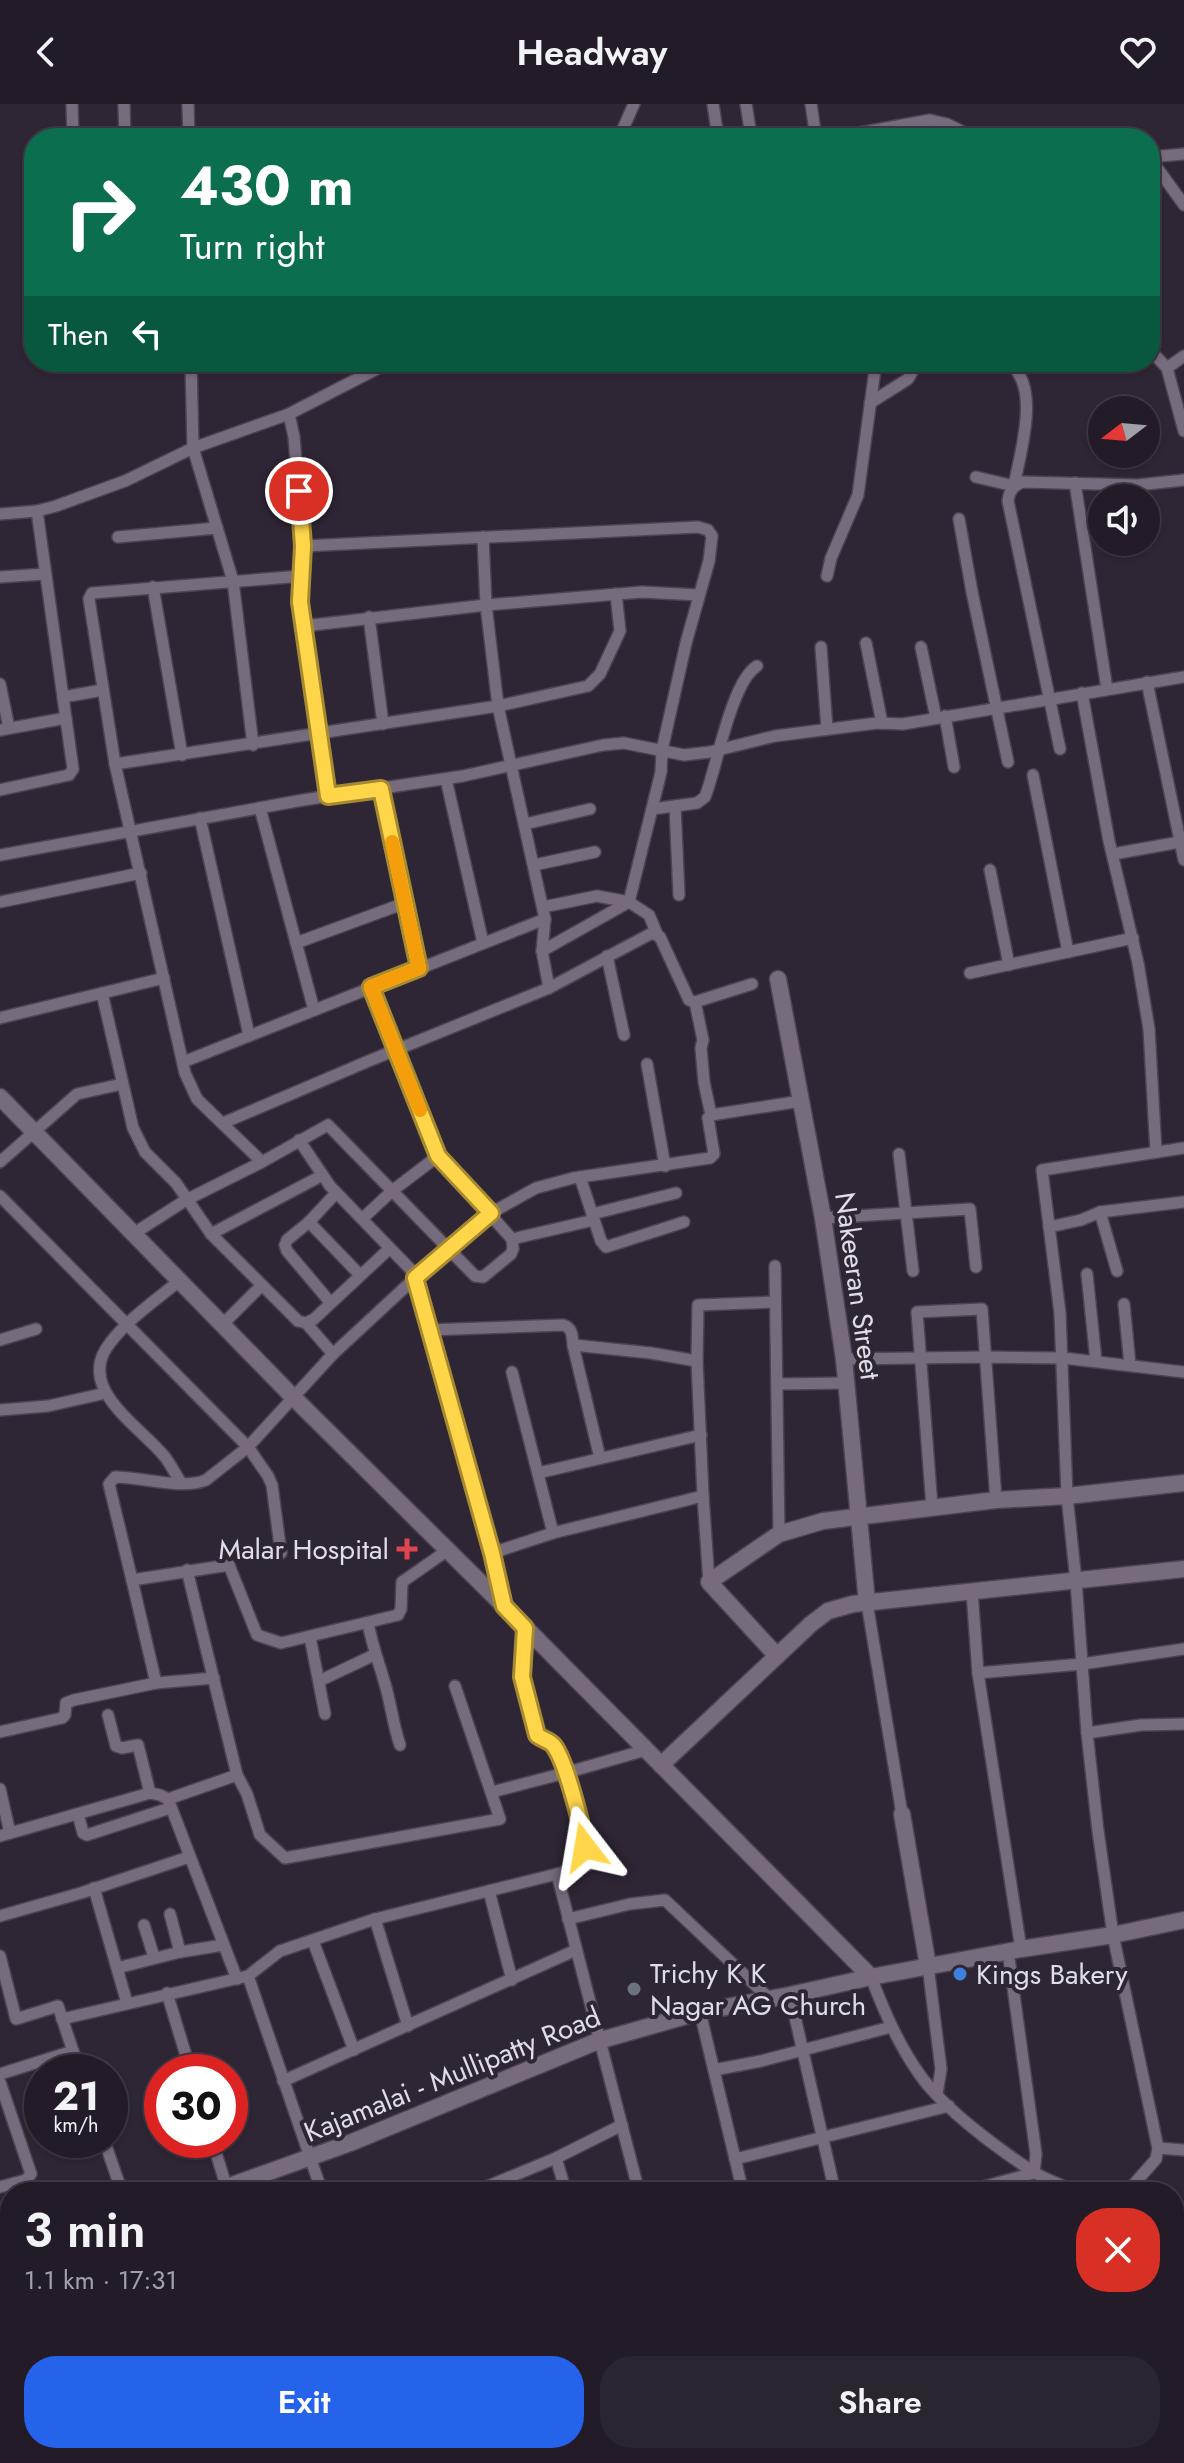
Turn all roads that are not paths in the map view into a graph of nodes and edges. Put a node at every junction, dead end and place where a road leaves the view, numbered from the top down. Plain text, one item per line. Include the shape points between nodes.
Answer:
1 (72, 104) edge
2 (124, 104) edge
3 (188, 104) edge
4 (634, 104) edge
5 (713, 104) edge
6 (746, 104) edge
7 (811, 104) edge
8 (906, 124) junction
9 (73, 128) edge
10 (125, 128) edge
11 (189, 128) edge
12 (623, 128) edge
13 (717, 128) edge
14 (750, 128) edge
15 (815, 128) edge
16 (885, 128) edge
17 (906, 128) edge
18 (949, 128) edge
19 (1184, 154) edge
20 (1160, 157) edge
21 (1160, 172) edge
22 (1184, 205) edge
23 (1184, 356) edge
24 (1160, 361) edge
25 (1167, 368) junction
26 (191, 372) edge
27 (371, 372) edge
28 (875, 372) edge
29 (912, 372) edge
30 (1019, 372) edge
31 (870, 403) junction
32 (289, 414) junction
33 (1184, 431) edge
34 (193, 448) junction
35 (976, 477) dead end
36 (1184, 480) edge
37 (1075, 483) junction
38 (1014, 486) junction
39 (37, 511) junction
40 (0, 514) edge
41 (959, 519) dead end
42 (217, 528) junction
43 (118, 537) dead end
44 (483, 537) junction
45 (303, 546) junction
46 (45, 574) junction
47 (302, 576) junction
48 (827, 576) dead end
49 (0, 577) edge
50 (233, 581) junction
51 (153, 587) junction
52 (616, 594) junction
53 (699, 595) junction
54 (486, 605) junction
55 (369, 617) junction
56 (304, 626) junction
57 (866, 643) dead end
58 (821, 647) dead end
59 (921, 647) dead end
60 (757, 666) dead end
61 (1184, 677) edge
62 (1147, 682) junction
63 (0, 684) edge
64 (1107, 689) junction
65 (103, 690) junction
66 (1082, 693) junction
67 (63, 697) junction
68 (1050, 698) junction
69 (498, 706) junction
70 (996, 707) junction
71 (940, 717) junction
72 (66, 718) junction
73 (882, 723) junction
74 (383, 724) junction
75 (4, 729) edge
76 (827, 729) junction
77 (318, 734) junction
78 (253, 745) junction
79 (1060, 749) dead end
80 (662, 750) junction
81 (720, 750) junction
82 (182, 755) junction
83 (1008, 762) dead end
84 (115, 764) junction
85 (512, 767) junction
86 (954, 767) dead end
87 (1033, 775) dead end
88 (446, 779) junction
89 (381, 789) junction
90 (0, 790) edge
91 (328, 796) junction
92 (675, 806) junction
93 (260, 808) junction
94 (590, 809) dead end
95 (652, 809) junction
96 (200, 818) junction
97 (525, 824) junction
98 (129, 830) junction
99 (1180, 842) junction
100 (595, 852) dead end
101 (1113, 854) junction
102 (0, 855) edge
103 (1184, 860) edge
104 (534, 865) junction
105 (990, 870) dead end
106 (141, 873) junction
107 (679, 895) dead end
108 (0, 902) edge
109 (629, 902) junction
110 (405, 903) junction
111 (544, 913) junction
112 (657, 934) junction
113 (1133, 938) junction
114 (296, 943) junction
115 (483, 943) junction
116 (542, 951) junction
117 (1068, 952) junction
118 (607, 956) junction
119 (1009, 965) junction
120 (419, 968) junction
121 (970, 973) dead end
122 (164, 978) junction
123 (778, 979) dead end
124 (752, 984) dead end
125 (371, 987) junction
126 (549, 988) junction
127 (102, 993) junction
128 (695, 1002) junction
129 (314, 1010) junction
130 (0, 1018) edge
131 (249, 1035) junction
132 (624, 1035) dead end
133 (396, 1050) junction
134 (183, 1062) junction
135 (647, 1064) dead end
136 (122, 1084) junction
137 (0, 1097) edge
138 (801, 1101) junction
139 (711, 1115) junction
140 (223, 1123) junction
141 (34, 1133) junction
142 (299, 1140) junction
143 (1184, 1148) edge
144 (1156, 1152) junction
145 (899, 1154) dead end
146 (438, 1156) junction
147 (0, 1162) edge
148 (262, 1162) junction
149 (665, 1166) junction
150 (321, 1176) junction
151 (580, 1177) junction
152 (392, 1191) junction
153 (336, 1193) junction
154 (676, 1193) dead end
155 (0, 1196) edge
156 (186, 1200) junction
157 (1184, 1202) edge
158 (906, 1212) junction
159 (1100, 1212) junction
160 (491, 1213) junction
161 (593, 1217) junction
162 (823, 1218) junction
163 (362, 1219) junction
164 (309, 1222) junction
165 (684, 1222) dead end
166 (1049, 1227) junction
167 (133, 1234) junction
168 (211, 1234) junction
169 (512, 1239) junction
170 (450, 1248) junction
171 (389, 1249) junction
172 (775, 1266) dead end
173 (976, 1267) dead end
174 (913, 1271) dead end
175 (1117, 1271) dead end
176 (1087, 1274) dead end
177 (360, 1275) junction
178 (416, 1277) junction
179 (179, 1281) junction
180 (262, 1285) junction
181 (330, 1302) junction
182 (774, 1302) junction
183 (1124, 1304) dead end
184 (306, 1323) junction
185 (222, 1325) junction
186 (126, 1326) junction
187 (36, 1329) dead end
188 (428, 1330) junction
189 (0, 1340) edge
190 (573, 1345) junction
191 (333, 1354) junction
192 (986, 1357) junction
193 (921, 1358) junction
194 (1063, 1358) junction
195 (844, 1359) junction
196 (697, 1361) junction
197 (1096, 1361) junction
198 (1130, 1365) junction
199 (512, 1372) dead end
200 (1184, 1372) edge
201 (847, 1383) junction
202 (778, 1384) junction
203 (106, 1393) junction
204 (294, 1398) junction
205 (0, 1410) edge
206 (701, 1435) junction
207 (248, 1447) junction
208 (600, 1458) junction
209 (538, 1473) junction
210 (181, 1483) junction
211 (1184, 1483) edge
212 (703, 1496) junction
213 (1067, 1496) junction
214 (996, 1500) junction
215 (932, 1507) junction
216 (858, 1515) junction
217 (553, 1533) junction
218 (779, 1534) junction
219 (448, 1550) junction
220 (281, 1553) dead end
221 (492, 1553) junction
222 (1184, 1569) edge
223 (187, 1570) junction
224 (132, 1580) junction
225 (1076, 1581) junction
226 (709, 1582) junction
227 (972, 1592) junction
228 (867, 1603) junction
229 (504, 1606) junction
230 (368, 1623) junction
231 (525, 1628) junction
232 (310, 1637) junction
233 (1184, 1649) edge
234 (374, 1655) junction
235 (777, 1656) junction
236 (1082, 1664) junction
237 (978, 1673) junction
238 (214, 1678) junction
239 (319, 1681) junction
240 (156, 1683) junction
241 (455, 1686) dead end
242 (325, 1714) dead end
243 (108, 1715) dead end
244 (1184, 1724) edge
245 (0, 1732) edge
246 (1087, 1733) junction
247 (400, 1745) dead end
248 (646, 1750) junction
249 (661, 1765) junction
250 (565, 1773) junction
251 (237, 1775) junction
252 (0, 1789) edge
253 (492, 1792) junction
254 (150, 1793) junction
255 (169, 1803) junction
256 (78, 1814) junction
257 (902, 1814) joint
258 (5, 1835) edge
259 (189, 1857) junction
260 (557, 1874) junction
261 (94, 1888) junction
262 (489, 1891) junction
263 (170, 1914) dead end
264 (0, 1916) edge
265 (375, 1919) junction
266 (568, 1919) junction
267 (1184, 1920) edge
268 (144, 1925) dead end
269 (1113, 1935) junction
270 (313, 1941) junction
271 (223, 1945) junction
272 (576, 1950) junction
273 (1015, 1950) junction
274 (180, 1952) junction
275 (0, 1956) edge
276 (154, 1957) junction
277 (928, 1966) junction
278 (117, 1968) junction
279 (871, 1977) junction
280 (242, 1978) junction
281 (512, 1980) junction
282 (167, 1993) junction
283 (790, 1995) junction
284 (5, 1999) edge
285 (770, 1999) junction
286 (127, 2003) junction
287 (58, 2006) junction
288 (700, 2012) junction
289 (77, 2016) junction
290 (62, 2019) junction
291 (408, 2026) junction
292 (891, 2027) junction
293 (598, 2041) junction
294 (354, 2050) junction
295 (803, 2050) junction
296 (73, 2051) junction
297 (74, 2054) edge
298 (186, 2054) edge
299 (714, 2070) junction
300 (0, 2074) edge
301 (283, 2081) junction
302 (0, 2082) edge
303 (937, 2094) junction
304 (949, 2106) junction
305 (622, 2125) junction
306 (823, 2138) junction
307 (1158, 2148) junction
308 (1184, 2150) edge
309 (110, 2158) edge
310 (216, 2158) edge
311 (311, 2158) junction
312 (556, 2158) junction
313 (735, 2159) junction
314 (1034, 2173) junction
315 (19, 2182) edge
316 (119, 2182) edge
317 (221, 2182) edge
318 (245, 2182) edge
319 (319, 2182) edge
320 (506, 2182) edge
321 (563, 2182) edge
322 (636, 2182) edge
323 (741, 2182) edge
324 (833, 2182) edge
325 (1001, 2182) edge
326 (1054, 2182) edge
327 (1136, 2182) edge

1 - 9 street
2 - 10 street
3 - 11 street
4 - 12 street
5 - 13 street
6 - 14 street
7 - 15 street
8 - 16 street
8 - 17 street
8 - 18 street via 939,121
19 - 20 street
21 - 22 street
23 - 25 street
24 - 25 street
25 - 33 street
26 - 34 street
27 - 32 street
28 - 31 street
29 - 31 street
30 - 38 street via 1027,402
31 - 48 street via 858,495
32 - 34 street
32 - 45 street
34 - 39 street via 125,481
34 - 42 street
35 - 38 street
36 - 37 street
37 - 38 street
37 - 64 street
38 - 68 street via 1008,501
39 - 40 street
39 - 46 street
41 - 70 street
42 - 43 street
42 - 50 street
44 - 45 street
44 - 53 street via 698,527 708,530 713,543
44 - 54 street
45 - 47 street
46 - 49 street
46 - 67 street
47 - 50 street
47 - 56 street
50 - 51 street
50 - 78 street
51 - 65 street via 89,596
51 - 82 street
52 - 53 street
52 - 54 street
52 - 69 street via 620,631 595,681
53 - 80 street
54 - 55 street
54 - 69 street
55 - 56 street
55 - 74 street
56 - 77 street
57 - 73 street
58 - 76 street
59 - 71 street
60 - 81 street via 736,698
61 - 62 street
62 - 64 street
62 - 99 street
63 - 75 street
64 - 66 street
65 - 67 street
65 - 84 street
66 - 68 street
66 - 101 street
67 - 72 street
68 - 70 street
68 - 79 street
69 - 74 street
69 - 85 street
70 - 71 street
70 - 83 street
71 - 73 street
71 - 86 street
72 - 75 street
72 - 90 street via 73,769 69,775
73 - 76 street
74 - 77 street
76 - 81 street
77 - 78 street
77 - 91 street
78 - 82 street
80 - 81 street via 684,755
80 - 85 street via 603,745
80 - 95 street
81 - 92 street via 705,797
82 - 84 street
84 - 98 street
85 - 88 street
85 - 97 street
87 - 117 street
88 - 89 street
88 - 115 street
89 - 91 street
89 - 110 street
91 - 93 street
92 - 95 street
92 - 107 street
93 - 96 street
93 - 114 street
94 - 97 street
95 - 109 street
96 - 98 street
96 - 131 street
97 - 104 street
98 - 102 street
98 - 106 street
99 - 101 street
99 - 103 street
100 - 104 street
101 - 113 street
104 - 111 street
105 - 119 street
106 - 108 street
106 - 122 street
109 - 111 street via 597,896
109 - 112 street via 649,915
109 - 116 street
110 - 114 street
110 - 120 street
111 - 115 street
111 - 116 street
112 - 118 street
112 - 128 street via 685,995
113 - 117 street
113 - 144 street via 1149,1029
114 - 129 street
115 - 120 street
116 - 126 street
117 - 119 street
118 - 126 street
118 - 132 street
119 - 121 street
120 - 125 street
122 - 127 street
122 - 134 street
123 - 138 street, Nakeeran Street
124 - 128 street
125 - 129 street
125 - 133 street
126 - 133 street
127 - 130 street
127 - 136 street
128 - 139 street
129 - 131 street
131 - 134 street
133 - 140 street
133 - 146 street
134 - 140 street via 197,1099
135 - 149 street
136 - 141 street via 77,1094
136 - 156 street via 145,1152
137 - 141 street
138 - 139 street
138 - 162 street, Nakeeran Street
139 - 149 street via 714,1154
140 - 148 street
141 - 147 street
141 - 167 street
142 - 148 street
142 - 150 street
142 - 152 street via 328,1125
143 - 144 street
144 - 166 street via 1042,1170
145 - 158 street
146 - 152 street
146 - 160 street
148 - 156 street
149 - 151 street
150 - 153 street
150 - 168 street
151 - 160 street via 536,1188
151 - 161 street
152 - 163 street
152 - 170 street
153 - 163 street
153 - 164 street
154 - 161 street
155 - 186 street
156 - 167 street
156 - 168 street
157 - 159 street
158 - 162 street
158 - 173 street via 970,1209
158 - 174 street
159 - 166 street
159 - 175 street
160 - 169 street
160 - 170 street
161 - 165 street via 606,1247
161 - 169 street
162 - 195 street, Nakeeran Street
163 - 171 street
164 - 177 street
164 - 181 street via 285,1245
166 - 194 street
167 - 179 street
168 - 180 street
169 - 170 street via 511,1254 479,1278
170 - 178 street
171 - 177 street
171 - 178 street
172 - 182 street
176 - 197 street
177 - 181 street
178 - 188 street
178 - 191 street
179 - 185 street
179 - 186 street
180 - 184 street
180 - 185 street
181 - 184 street
182 - 196 street via 698,1305
182 - 202 street
183 - 198 street
184 - 191 street
185 - 204 street
186 - 203 street via 100,1359
186 - 207 street
187 - 189 street
188 - 190 street via 563,1325 571,1331
188 - 221 street
190 - 196 street
190 - 208 street
191 - 204 street
192 - 193 street
192 - 193 street via 982,1309 917,1312
192 - 194 street
192 - 214 street
193 - 195 street
193 - 215 street
194 - 197 street
194 - 213 street
195 - 201 street, Nakeeran Street
196 - 206 street
197 - 198 street
198 - 200 street
199 - 209 street
201 - 202 street
201 - 216 street, Nakeeran Street
202 - 218 street
203 - 205 street
203 - 210 street via 165,1457
204 - 207 street
204 - 219 street
206 - 208 street
206 - 212 street
207 - 210 street via 201,1483
207 - 220 street via 272,1485
208 - 209 street
209 - 217 street
210 - 224 street via 111,1480
211 - 213 street
212 - 217 street
212 - 226 street
213 - 214 street
213 - 225 street
214 - 215 street
215 - 216 street
216 - 218 street
216 - 228 street, Nakeeran Street
217 - 221 street
218 - 226 street
219 - 229 street
219 - 230 street via 402,1582 398,1615
221 - 229 street
222 - 225 street
223 - 224 street
223 - 232 street via 231,1566 257,1635 281,1643
223 - 238 street
224 - 240 street
225 - 227 street
225 - 236 street
226 - 235 street
227 - 228 street
227 - 237 street
228 - 235 street via 828,1611
228 - 257 street
229 - 231 street
230 - 232 street
230 - 234 street
231 - 248 street
231 - 250 street via 522,1677 537,1735 554,1746
232 - 239 street
233 - 236 street
234 - 239 street
234 - 247 street
235 - 249 street
236 - 237 street
236 - 246 street
237 - 273 street
238 - 240 street
238 - 251 street
239 - 242 street
240 - 245 street via 69,1701 62,1718
241 - 253 street
243 - 254 street via 116,1746 138,1745
244 - 246 street
246 - 269 street
248 - 249 street
248 - 250 street
249 - 279 street
250 - 253 street
250 - 260 street via 588,1865
251 - 253 street via 260,1835 290,1858 500,1819
251 - 255 street
252 - 258 street
254 - 255 street
254 - 256 street
255 - 256 street via 87,1835
255 - 259 street
256 - 258 street
257 - 277 street
259 - 261 street
259 - 271 street
260 - 262 street
260 - 266 street
261 - 264 street
261 - 278 street
262 - 265 street
262 - 281 street
263 - 274 street
265 - 270 street
265 - 291 street
266 - 272 street
266 - 285 street via 665,1900
267 - 269 street, Kajamalai - Mullipatty Road
268 - 276 street
269 - 273 street, Kajamalai - Mullipatty Road
269 - 307 street
270 - 280 street via 280,1951
270 - 294 street
271 - 274 street
271 - 280 street
272 - 281 street
272 - 293 street
273 - 277 street, Kajamalai - Mullipatty Road
273 - 314 street
274 - 276 street
275 - 284 street
276 - 278 street
277 - 279 street, Kajamalai - Mullipatty Road
277 - 303 street via 941,2069
278 - 286 street
279 - 283 street, Kajamalai - Mullipatty Road
279 - 292 street
280 - 282 street
280 - 301 street
281 - 291 street
282 - 286 street
282 - 298 street
283 - 285 street, Kajamalai - Mullipatty Road
283 - 295 street
284 - 287 street via 16,2019
285 - 288 street, Kajamalai - Mullipatty Road
286 - 289 street
287 - 289 street
287 - 290 street
288 - 293 street, Kajamalai - Mullipatty Road
288 - 299 street
289 - 290 street
290 - 296 street
291 - 294 street
292 - 295 street
292 - 303 street
293 - 305 street
293 - 311 street, Kajamalai - Mullipatty Road
294 - 301 street
295 - 299 street
295 - 306 street
296 - 297 street
296 - 300 street
299 - 313 street
301 - 311 street
302 - 315 street via 31,2174
303 - 304 street
304 - 306 street
304 - 314 street
305 - 312 street
305 - 322 street
306 - 313 street
306 - 324 street
307 - 308 street
307 - 327 street via 1156,2159
309 - 316 street
310 - 317 street
311 - 318 street, Kajamalai - Mullipatty Road
311 - 319 street
312 - 320 street
312 - 321 street
313 - 323 street
314 - 325 street
314 - 326 street

